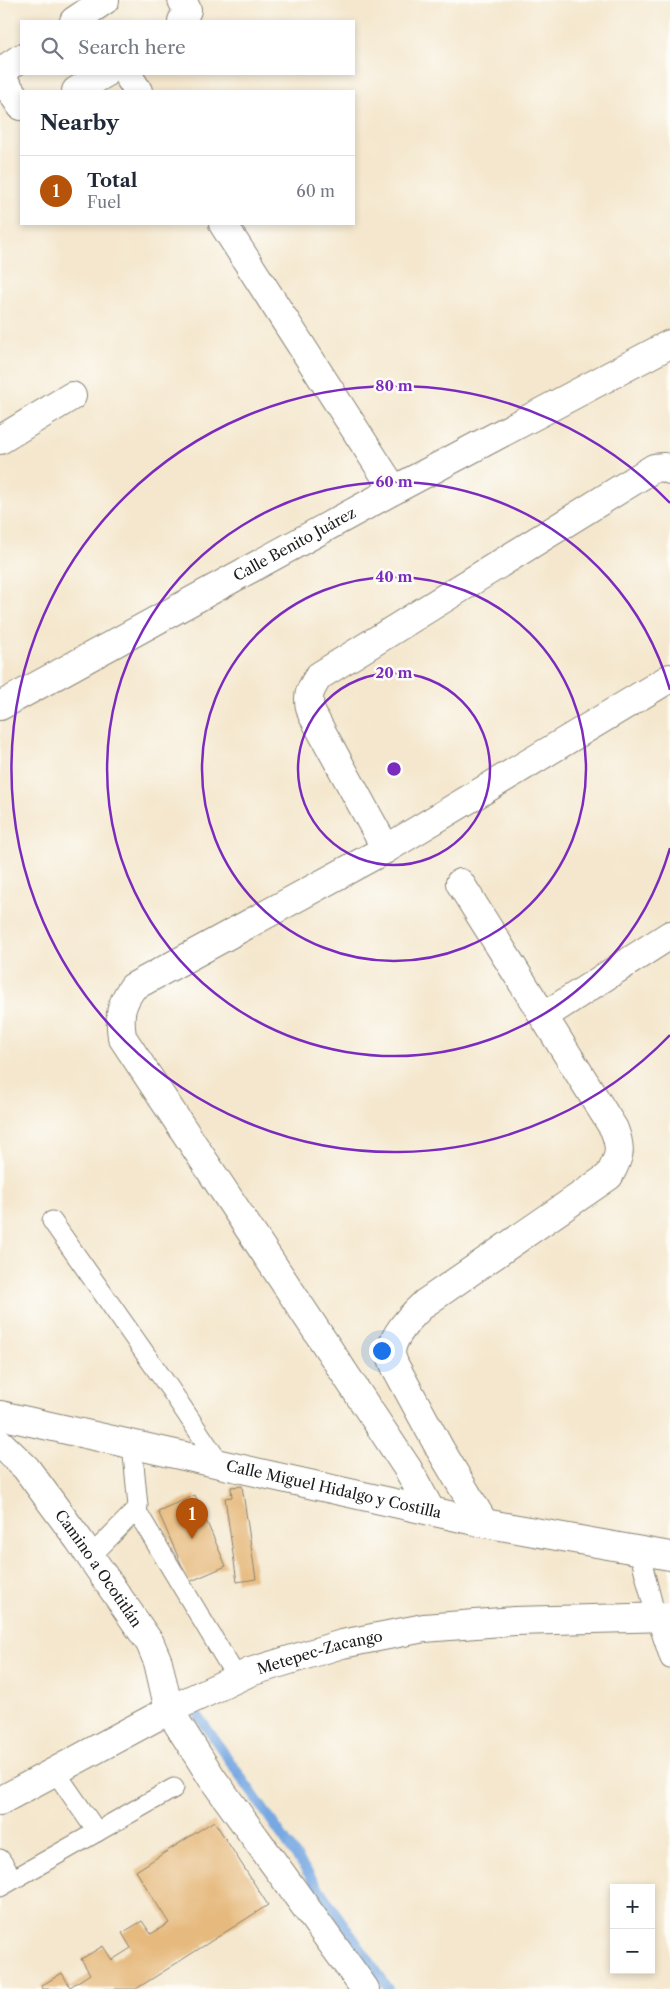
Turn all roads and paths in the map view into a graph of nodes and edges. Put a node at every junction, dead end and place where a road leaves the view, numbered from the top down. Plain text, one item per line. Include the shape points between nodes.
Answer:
1 (105, 0) edge
2 (182, 0) edge
3 (75, 20) edge
4 (182, 20) edge
5 (20, 59) edge
6 (102, 75) edge
7 (128, 75) edge
8 (78, 90) edge
9 (137, 90) edge
10 (20, 105) edge
11 (224, 225) edge
12 (670, 344) edge
13 (72, 396) dead end
14 (0, 440) edge
15 (670, 470) edge
16 (394, 490) junction
17 (670, 678) edge
18 (4, 695) edge
19 (386, 849) junction
20 (460, 883) dead end
21 (670, 935) edge
22 (544, 1016) junction
23 (52, 1221) dead end
24 (0, 1415) edge
25 (0, 1443) edge
26 (132, 1444) junction
27 (220, 1464) junction
28 (136, 1510) junction
29 (431, 1511) junction
30 (484, 1523) junction
31 (639, 1551) junction
32 (670, 1556) edge
33 (90, 1557) junction
34 (663, 1617) edge
35 (670, 1659) edge
36 (237, 1678) junction
37 (169, 1710) junction
38 (55, 1771) junction
39 (174, 1788) dead end
40 (0, 1801) edge
41 (97, 1832) junction
42 (0, 1859) edge
43 (6, 1883) edge
44 (364, 1989) edge

1 - 3 street
2 - 4 street via 187,10
5 - 10 street via 3,75
6 - 8 street
7 - 9 street
11 - 16 street
12 - 16 street, Calle Benito Juárez
13 - 14 street
15 - 19 street via 654,468 319,676 307,701 312,714
16 - 18 street, Calle Benito Juárez
17 - 19 street
19 - 29 street via 133,987 124,1000 119,1019 122,1037 408,1469
20 - 22 street
21 - 22 street
22 - 30 street via 614,1129 620,1144 617,1161 609,1176 425,1303 398,1334 391,1356
23 - 27 lane
24 - 26 street, Calle Miguel Hidalgo y Costilla
25 - 33 street, Camino a Ocotitlán via 26,1468
26 - 27 street, Calle Miguel Hidalgo y Costilla
26 - 28 lane via 139,1502
27 - 29 street, Calle Miguel Hidalgo y Costilla
28 - 33 lane
28 - 36 lane
29 - 30 street, Calle Miguel Hidalgo y Costilla
30 - 31 street, Calle Miguel Hidalgo y Costilla
31 - 32 street, Calle Miguel Hidalgo y Costilla
31 - 34 lane
33 - 37 street, Camino a Ocotitlán via 150,1643 158,1662
34 - 35 lane
34 - 36 street, Metepec-Zacango via 514,1621 424,1628 342,1644
36 - 37 street, Metepec-Zacango
37 - 38 street, Metepec-Zacango
37 - 44 street, Camino a Ocotitlán via 212,1778
38 - 40 street, Metepec-Zacango
38 - 41 lane
39 - 41 lane
41 - 43 lane
42 - 43 lane

